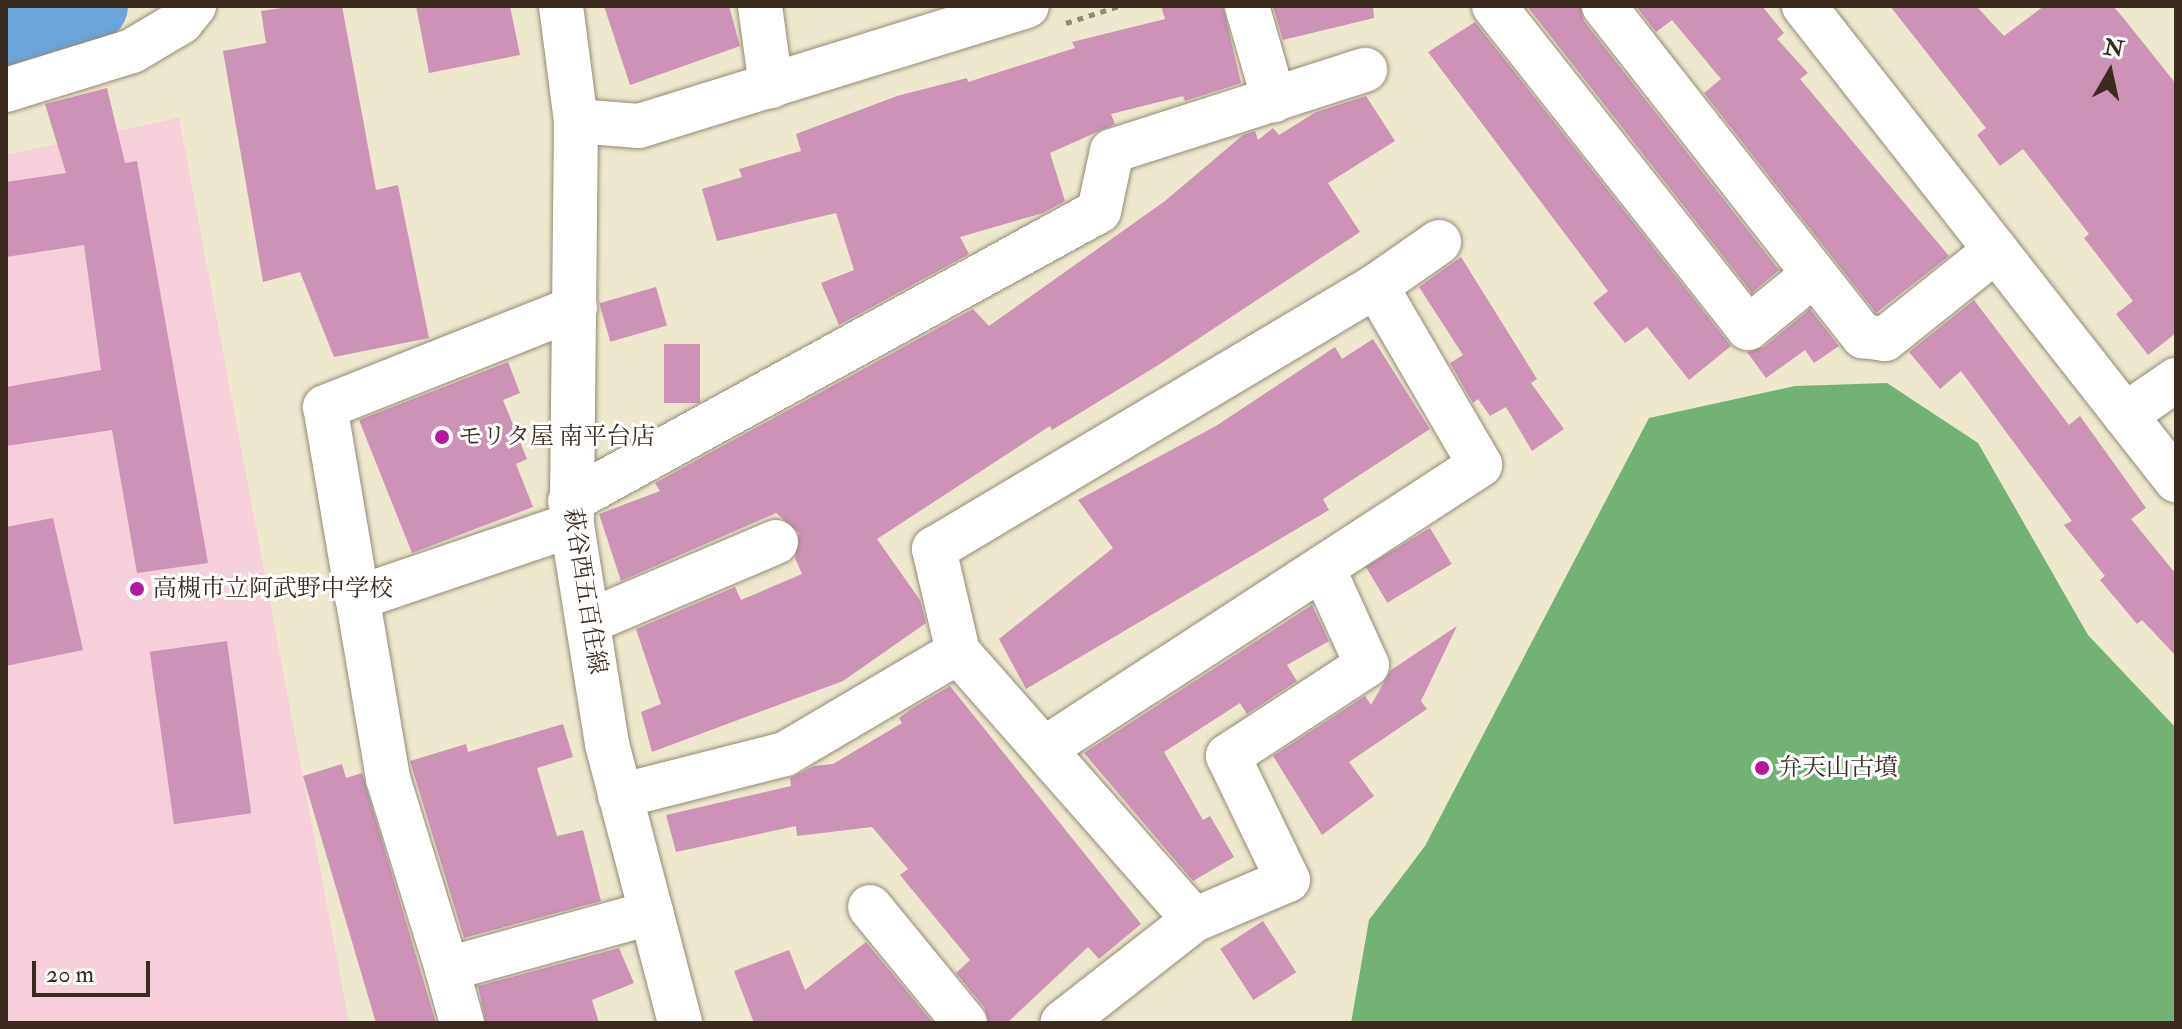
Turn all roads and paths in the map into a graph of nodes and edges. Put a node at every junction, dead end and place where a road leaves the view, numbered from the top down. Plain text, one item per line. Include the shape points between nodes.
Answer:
1 (194, 6) edge
2 (561, 6) edge
3 (760, 6) edge
4 (1027, 6) edge
5 (1247, 6) edge
6 (1494, 6) edge
7 (1604, 6) edge
8 (1804, 6) edge
9 (1365, 70) dead end
10 (771, 86) junction
11 (6, 90) edge
12 (1274, 100) junction
13 (576, 121) junction
14 (1439, 242) dead end
15 (1996, 250) junction
16 (1813, 275) junction
17 (1376, 286) junction
18 (575, 308) junction
19 (2176, 380) edge
20 (2125, 415) junction
21 (2176, 480) edge
22 (571, 513) junction
23 (776, 542) dead end
24 (1323, 568) junction
25 (357, 598) junction
26 (590, 621) junction
27 (958, 652) junction
28 (1044, 749) junction
29 (620, 796) junction
30 (870, 907) dead end
31 (651, 913) junction
32 (1194, 920) junction
33 (447, 969) junction
34 (462, 1023) edge
35 (680, 1023) edge
36 (965, 1023) edge
37 (1062, 1023) edge

1 - 11 street via 181,22 132,51
2 - 13 street, 萩谷西五百住線
3 - 10 street
4 - 10 street
5 - 12 street
6 - 16 street via 1748,328
7 - 16 street
8 - 15 street
9 - 12 street
10 - 13 street via 639,126
12 - 22 street via 1112,151 1099,211
13 - 18 street, 萩谷西五百住線
14 - 17 street
15 - 16 street via 1885,339 1863,336
15 - 20 street
17 - 24 street via 1480,465
17 - 27 street via 934,549
18 - 22 street, 萩谷西五百住線
18 - 25 street via 325,407
19 - 20 street
20 - 21 street
22 - 25 street
22 - 26 street, 萩谷西五百住線
23 - 26 street
24 - 28 street
24 - 32 street via 1367,665 1228,756 1288,880
25 - 33 street via 388,778
26 - 29 street, 萩谷西五百住線 via 607,744
27 - 28 street
27 - 29 street via 785,754
28 - 32 street
29 - 31 street, 萩谷西五百住線
30 - 36 street
31 - 33 street
31 - 35 street, 萩谷西五百住線
32 - 37 street
33 - 34 street

